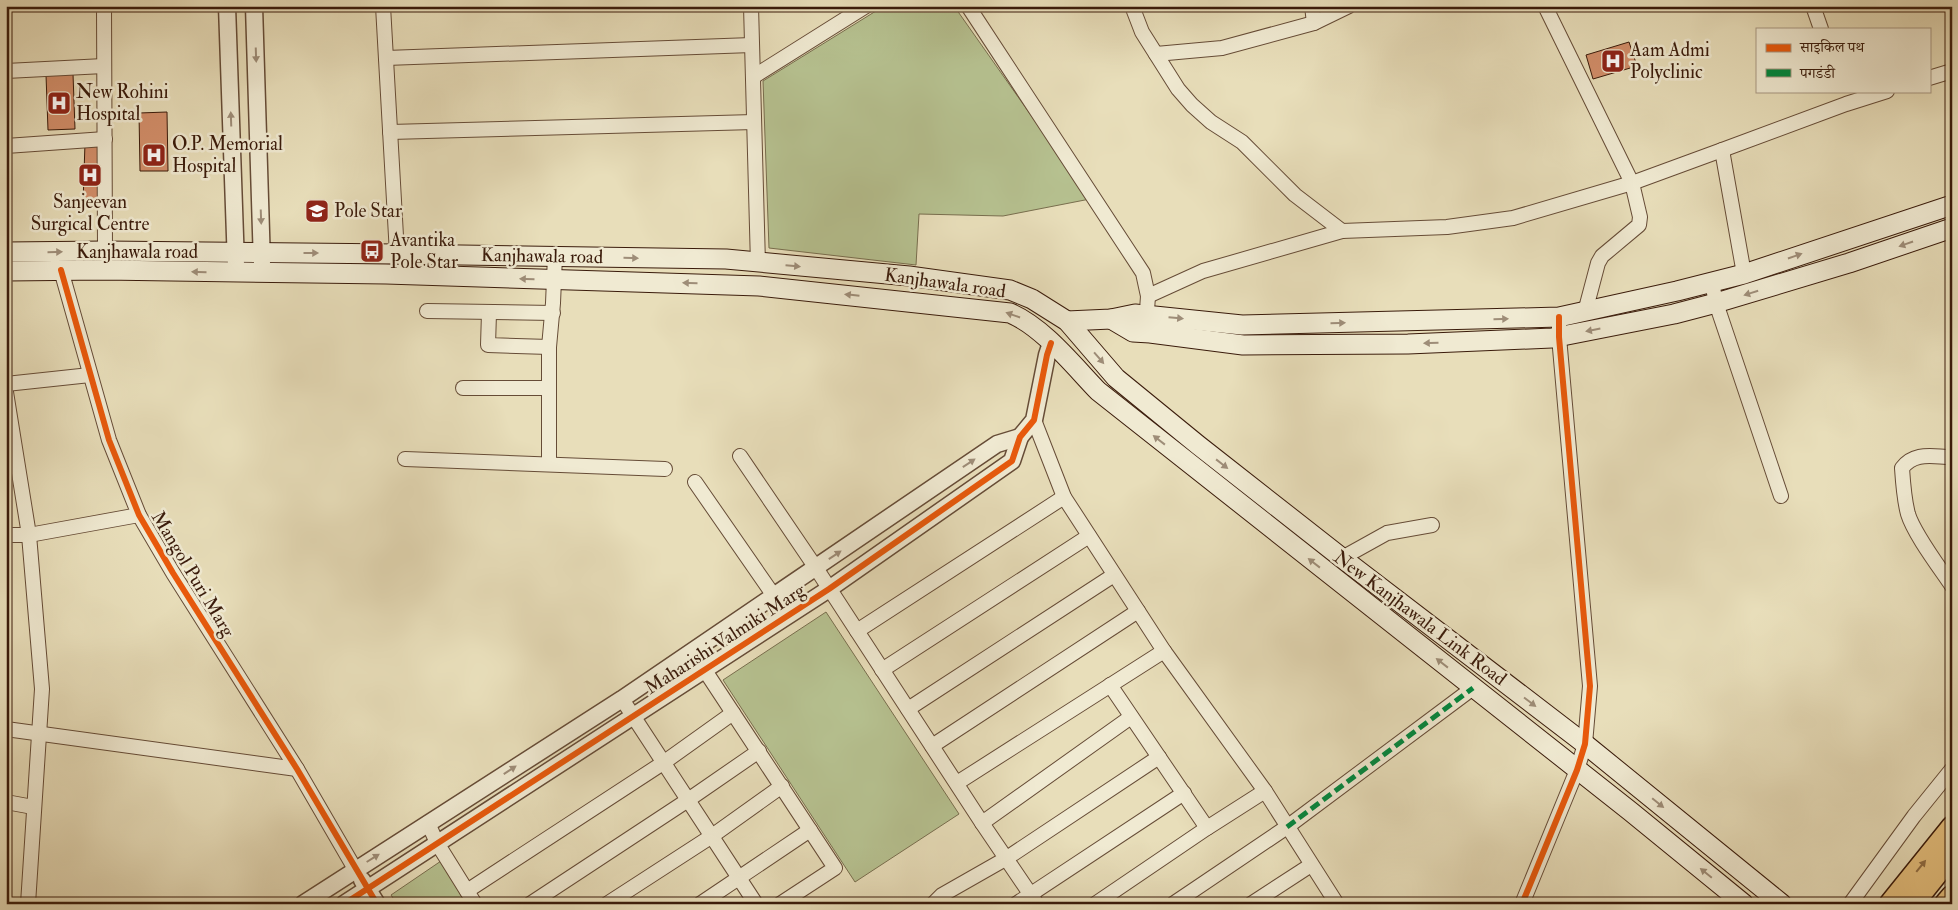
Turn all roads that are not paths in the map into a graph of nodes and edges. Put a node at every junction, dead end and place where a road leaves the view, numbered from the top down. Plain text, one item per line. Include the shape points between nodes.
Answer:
1 (104, 6) edge
2 (226, 6) edge
3 (254, 6) edge
4 (383, 6) edge
5 (751, 6) edge
6 (866, 6) edge
7 (968, 6) edge
8 (1132, 6) edge
9 (1312, 6) edge
10 (1349, 6) edge
11 (1545, 6) edge
12 (1813, 6) edge
13 (1314, 23) junction
14 (1820, 28) edge
15 (752, 45) junction
16 (1156, 54) junction
17 (386, 58) junction
18 (104, 66) junction
19 (6, 71) edge
20 (1952, 71) edge
21 (753, 77) junction
22 (1930, 78) edge
23 (1881, 92) edge
24 (1844, 98) edge
25 (754, 122) junction
26 (390, 132) junction
27 (104, 139) junction
28 (6, 146) edge
29 (1722, 150) junction
30 (1632, 183) junction
31 (1952, 205) edge
32 (1952, 228) edge
33 (1342, 231) junction
34 (104, 251) junction
35 (6, 252) edge
36 (236, 253) junction
37 (262, 253) junction
38 (397, 254) junction
39 (555, 256) junction
40 (758, 264) junction
41 (61, 270) junction
42 (6, 271) edge
43 (236, 272) junction
44 (261, 273) junction
45 (1744, 274) junction
46 (555, 280) junction
47 (1712, 283) junction
48 (1677, 292) junction
49 (1148, 296) junction
50 (1716, 304) junction
51 (427, 311) dead end
52 (1585, 312) junction
53 (1682, 312) junction
54 (489, 313) junction
55 (553, 313) junction
56 (1559, 317) junction
57 (1067, 321) junction
58 (1146, 324) junction
59 (1558, 337) junction
60 (1051, 344) junction
61 (549, 347) junction
62 (90, 375) junction
63 (6, 384) edge
64 (462, 388) dead end
65 (549, 388) junction
66 (6, 392) edge
67 (1034, 420) junction
68 (1020, 437) junction
69 (740, 456) dead end
70 (1952, 457) edge
71 (405, 459) dead end
72 (549, 464) junction
73 (665, 469) dead end
74 (695, 482) dead end
75 (1781, 496) dead end
76 (1064, 497) junction
77 (139, 515) junction
78 (1432, 525) dead end
79 (6, 535) edge
80 (29, 535) junction
81 (1089, 536) junction
82 (1342, 558) junction
83 (816, 568) junction
84 (1114, 575) junction
85 (1952, 586) edge
86 (829, 589) junction
87 (774, 596) junction
88 (1138, 610) junction
89 (738, 620) junction
90 (857, 631) junction
91 (751, 639) junction
92 (1164, 651) junction
93 (704, 669) junction
94 (882, 670) junction
95 (1110, 686) junction
96 (1473, 688) junction
97 (622, 699) junction
98 (908, 709) junction
99 (734, 714) junction
100 (634, 717) junction
101 (1132, 717) junction
102 (6, 729) edge
103 (39, 734) junction
104 (1585, 744) junction
105 (932, 746) junction
106 (759, 752) junction
107 (1159, 757) junction
108 (664, 762) junction
109 (297, 769) junction
110 (1952, 769) edge
111 (1577, 770) junction
112 (957, 783) junction
113 (782, 786) junction
114 (1265, 791) junction
115 (1184, 793) junction
116 (688, 800) junction
117 (6, 802) edge
118 (33, 807) junction
119 (428, 823) junction
120 (982, 823) junction
121 (1287, 827) junction
122 (1952, 827) edge
123 (1207, 828) junction
124 (810, 830) junction
125 (712, 836) junction
126 (437, 843) junction
127 (1952, 854) edge
128 (1007, 858) junction
129 (1311, 865) junction
130 (355, 869) junction
131 (740, 878) junction
132 (367, 889) junction
133 (467, 891) junction
134 (1952, 897) edge
135 (1034, 899) edge
136 (28, 904) edge
137 (304, 904) edge
138 (344, 904) edge
139 (376, 904) edge
140 (475, 904) edge
141 (530, 904) edge
142 (607, 904) edge
143 (700, 904) edge
144 (756, 904) edge
145 (780, 904) edge
146 (932, 904) edge
147 (1016, 904) edge
148 (1095, 904) edge
149 (1173, 904) edge
150 (1251, 904) edge
151 (1337, 904) edge
152 (1522, 904) edge
153 (1744, 904) edge
154 (1782, 904) edge
155 (1850, 904) edge
156 (1890, 904) edge
157 (1912, 904) edge
158 (1946, 904) edge

1 - 18 street
36 -> 2 street
3 -> 37 street
4 - 17 street
5 - 15 street
6 - 21 street
7 - 49 street via 1143,273
8 - 16 street via 1142,32
9 - 13 street
10 - 13 street
11 - 30 street
12 - 14 street
13 - 16 street via 1222,48
15 - 17 street
15 - 21 street
16 - 33 street via 1192,105 1242,142 1295,195
17 - 26 street
18 - 19 street
18 - 27 street
20 - 22 street
21 - 25 street
23 - 24 street
24 - 29 street
25 - 26 street
25 - 40 street
26 - 38 street
27 - 28 street
27 - 34 street
29 - 30 street
29 - 45 street
30 - 33 street via 1513,218 1447,227
30 - 52 street via 1639,224 1602,256
45 -> 31 main road
32 -> 50 main road
33 - 49 street via 1203,272
35 -> 34 main road, Kanjhawala road
34 - 36 main road, Kanjhawala road
36 - 37 main road, Kanjhawala road
36 - 43 street
37 -> 38 main road, Kanjhawala road
37 - 44 street
38 - 39 main road, Kanjhawala road
39 -> 40 main road, Kanjhawala road via 726,259
39 - 46 street
40 -> 57 main road, Kanjhawala road via 909,276 1002,288 1032,299
41 - 42 main road, Kanjhawala road
43 -> 41 main road, Kanjhawala road
41 - 62 street, Mangol Puri Marg
43 - 44 main road, Kanjhawala road
46 -> 44 main road, Kanjhawala road
45 - 47 main road
46 - 55 street
60 -> 46 main road, Kanjhawala road via 1022,318 1004,312 760,286
47 - 48 main road
47 - 50 street
48 - 52 main road
48 - 53 main road
49 - 58 street
50 - 53 main road
50 - 75 street
51 - 54 street
52 - 56 main road
53 -> 59 main road
54 - 55 street
54 - 61 street via 488,345
55 - 61 street
58 -> 56 main road via 1242,325
56 - 59 street
57 - 58 main road via 1110,319 1133,332
57 - 60 main road
57 -> 82 main road, New Kanjhawala Link Road via 1116,378
59 -> 58 main road via 1408,344 1243,345
59 - 104 street via 1590,686
60 - 67 street, Maharishi Valmiki Marg
96 -> 60 main road, New Kanjhawala Link Road via 1098,391
61 - 65 street
62 - 63 street
62 - 77 street, Mangol Puri Marg via 109,440
64 - 65 street
65 - 72 street
66 - 80 street
67 - 68 street, Maharishi Valmiki Marg
67 - 76 street
83 -> 68 street, Maharishi Valmiki Marg via 998,444
68 - 86 street, Maharishi Valmiki Marg via 1012,460
69 - 83 street
70 - 85 street via 1916,457 1902,468 1908,515
71 - 72 street
72 - 73 street
74 - 87 street
76 - 81 street
76 - 90 street
77 - 80 street
77 - 109 street, Mangol Puri Marg
78 - 82 street via 1387,533
79 - 80 street
80 - 103 street via 42,689
81 - 84 street
81 - 94 street
82 -> 104 main road, New Kanjhawala Link Road
83 - 86 street
83 - 87 street, Maharishi Valmiki Marg
84 - 88 street
84 - 98 street
86 - 90 street
86 - 91 street, Maharishi Valmiki Marg
87 - 89 street, Maharishi Valmiki Marg
88 - 92 street
88 - 105 street
89 - 91 street
89 - 97 street, Maharishi Valmiki Marg
90 - 94 street
91 - 93 street, Maharishi Valmiki Marg
92 - 95 street
92 - 114 street
93 - 99 street
93 - 100 street, Maharishi Valmiki Marg
94 - 98 street
95 - 101 street
95 - 112 street
96 - 111 main road, New Kanjhawala Link Road
96 - 121 street
97 - 100 street
119 -> 97 street, Maharishi Valmiki Marg
98 - 105 street
99 - 106 street
99 - 108 street
100 - 108 street
100 - 126 street, Maharishi Valmiki Marg
101 - 107 street
101 - 120 street
102 - 103 street
103 - 109 street
103 - 118 street
104 - 111 street
104 -> 154 main road, New Kanjhawala Link Road
105 - 112 street
106 - 113 street
106 - 116 street
107 - 115 street
107 - 128 street
108 - 116 street
108 - 133 street
109 - 130 street, Mangol Puri Marg
110 - 155 street
111 - 152 street
153 -> 111 main road, New Kanjhawala Link Road
112 - 120 street
113 - 124 street
113 - 125 street
114 - 121 street
114 - 123 street
115 - 123 street
115 - 135 street
116 - 125 street
116 - 141 street
117 - 118 street
118 - 136 street
119 - 126 street
130 -> 119 street, Maharishi Valmiki Marg
120 - 128 street
121 - 129 street
121 - 149 street
156 -> 122 main road
123 - 148 street
124 - 131 street
124 - 145 street via 835,868
125 - 131 street
125 - 142 street
126 - 132 street, Maharishi Valmiki Marg
126 - 133 street
127 - 157 highway
128 - 135 street
128 - 146 street
129 - 150 street
129 - 151 street
130 - 132 street
130 - 137 street, Maharishi Valmiki Marg
131 - 143 street
131 - 144 street
132 - 138 street, Maharishi Valmiki Marg
132 - 139 street
133 - 140 street
134 - 158 highway
135 - 147 street

